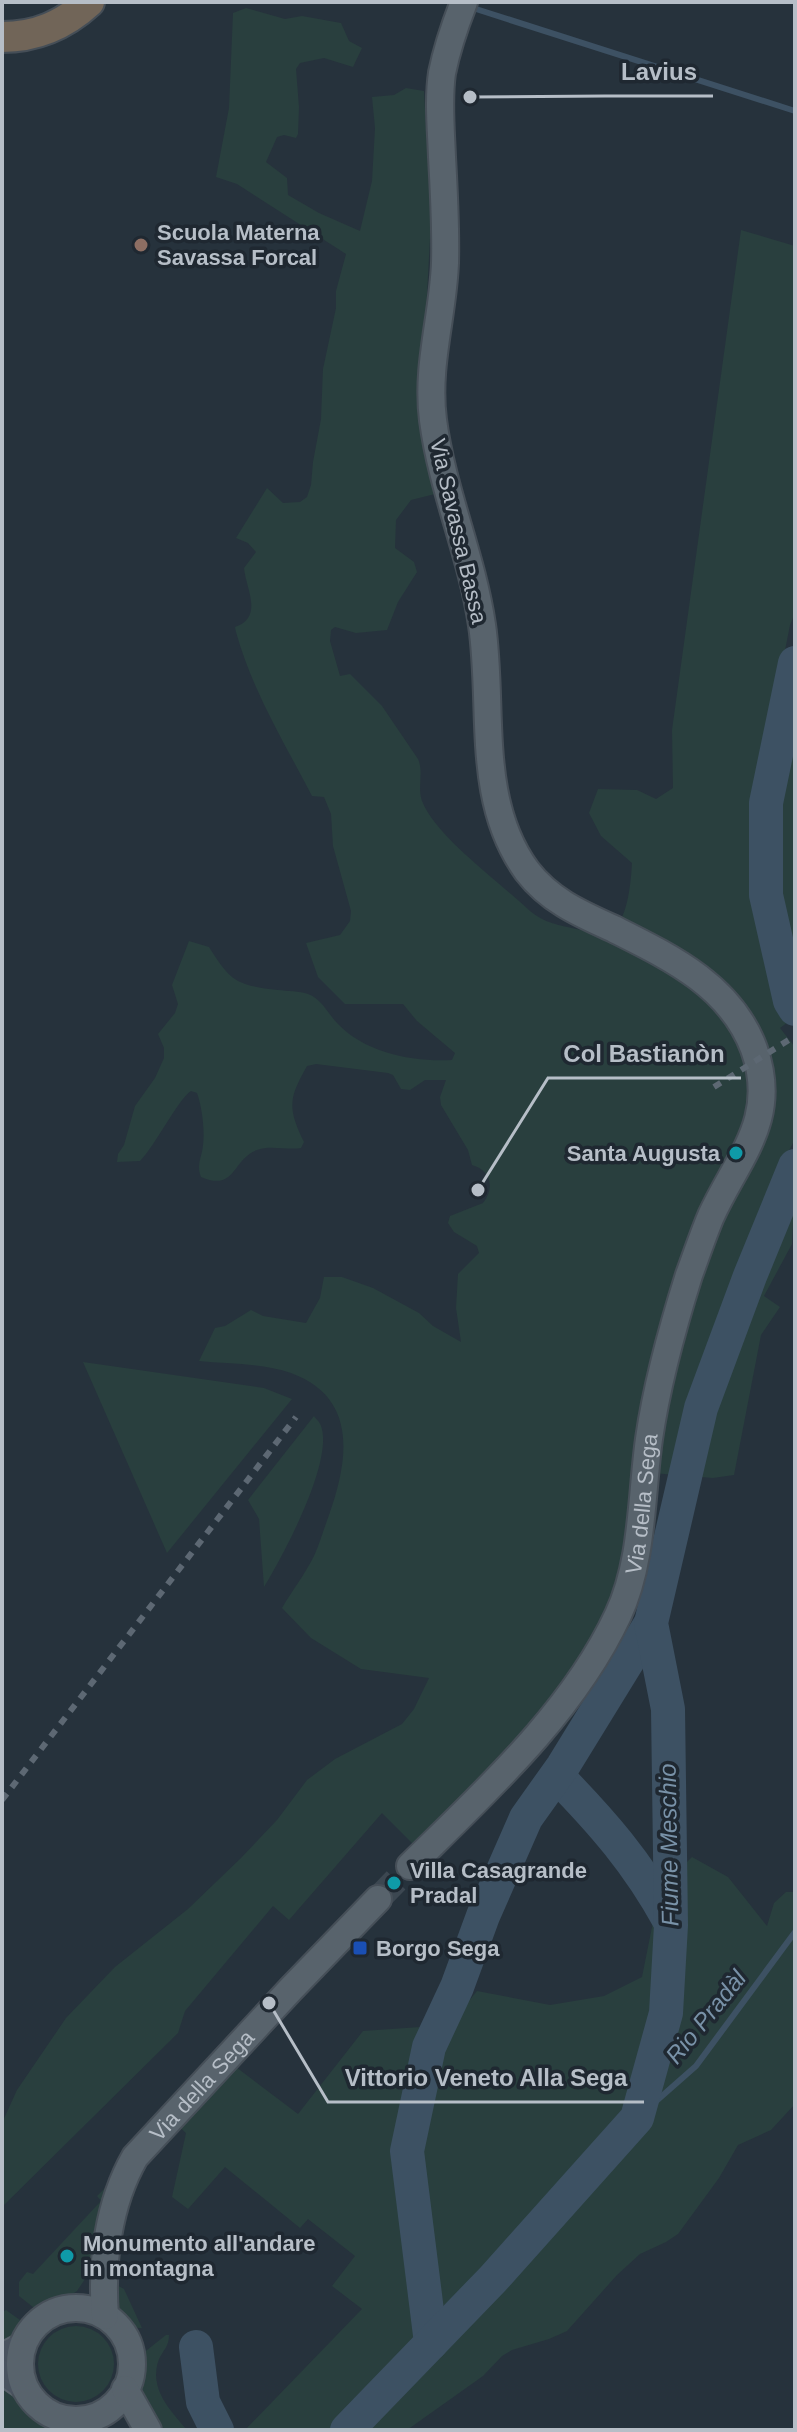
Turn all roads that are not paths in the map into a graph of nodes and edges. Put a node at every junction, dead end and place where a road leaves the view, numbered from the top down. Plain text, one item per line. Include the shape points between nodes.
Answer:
1 (89, 2) edge
2 (464, 2) edge
3 (2, 37) edge
4 (762, 1083) joint
5 (410, 1866) tunnel mouth
6 (378, 1899) tunnel mouth
7 (103, 2262) junction
8 (73, 2308) junction
9 (105, 2316) junction
10 (12, 2350) edge
11 (2, 2372) edge
12 (25, 2388) junction
13 (125, 2389) junction
14 (102, 2413) junction
15 (132, 2430) edge
16 (148, 2430) edge

1 - 3 highway via 48,30
2 - 4 main road, Via Savassa Bassa via 441,88 445,269 432,399 442,466 482,627 497,807 523,865 538,884 557,900 670,958 725,1000 753,1045
4 - 5 main road, Via della Sega via 756,1128 711,1216 668,1348 649,1438 632,1569 617,1617 517,1760
6 - 7 main road, Via della Sega via 135,2157
7 - 8 main road, Via della Sega
7 - 9 main road, Via della Sega
8 - 9 main road
8 - 10 main road via 44,2318
9 - 13 main road via 128,2345 131,2374
10 - 12 main road
11 - 12 main road
12 - 14 main road via 36,2403 67,2419
13 - 14 main road
13 - 16 main road
14 - 15 main road

